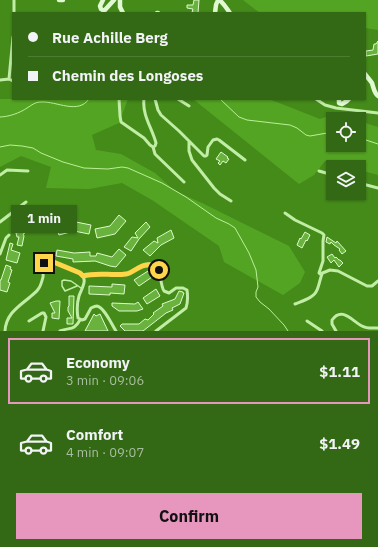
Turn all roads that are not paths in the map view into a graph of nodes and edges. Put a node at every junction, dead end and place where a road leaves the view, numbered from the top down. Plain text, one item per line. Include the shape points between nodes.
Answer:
1 (14, 0) edge
2 (59, 0) edge
3 (63, 0) edge
4 (103, 0) edge
5 (114, 0) edge
6 (120, 0) edge
7 (14, 12) edge
8 (122, 12) edge
9 (215, 12) edge
10 (229, 12) edge
11 (366, 75) edge
12 (0, 80) edge
13 (12, 80) edge
14 (378, 96) edge
15 (119, 100) edge
16 (144, 100) edge
17 (155, 100) edge
18 (180, 100) edge
19 (318, 100) edge
20 (338, 100) edge
21 (348, 100) edge
22 (189, 106) dead end
23 (342, 106) junction
24 (378, 113) edge
25 (189, 141) junction
26 (153, 146) junction
27 (245, 160) dead end
28 (28, 171) dead end
29 (319, 171) dead end
30 (326, 173) edge
31 (0, 175) edge
32 (184, 182) dead end
33 (366, 185) edge
34 (378, 188) edge
35 (231, 201) dead end
36 (26, 202) dead end
37 (285, 212) dead end
38 (0, 222) edge
39 (9, 235) dead end
40 (0, 254) edge
41 (322, 274) junction
42 (83, 276) junction
43 (378, 281) edge
44 (77, 286) junction
45 (83, 288) junction
46 (295, 304) dead end
47 (80, 320) junction
48 (29, 321) dead end
49 (307, 321) dead end
50 (378, 328) edge
51 (72, 330) edge
52 (5, 331) edge
53 (43, 331) edge
54 (60, 331) edge
55 (116, 331) edge
56 (156, 331) edge
57 (322, 331) edge
58 (336, 331) edge

1 - 7 street
2 - 3 main road
4 - 5 main road via 100,6 104,10
6 - 8 main road
9 - 10 main road via 216,4 221,0
11 - 14 main road
12 - 13 street
15 - 26 street via 121,122
16 - 26 street via 144,110 156,143
17 - 25 street via 161,115
18 - 22 street
19 - 23 street via 336,108
20 - 23 main road
21 - 23 main road
23 - 24 street
25 - 27 street via 206,156 208,147 217,139
25 - 35 street via 192,160 214,188
26 - 32 street via 157,156
28 - 31 street via 8,170
29 - 30 street
33 - 34 street
36 - 38 street
37 - 41 street via 324,235 323,261 319,273
39 - 40 street
41 - 43 street via 330,270 338,271 367,286 372,286
41 - 46 street via 316,292
42 - 45 street
42 - 52 street via 51,261 44,263 43,278 38,290 9,316
42 - 56 street via 128,274 145,265 157,267 165,292 169,293 179,287 187,290 188,304
44 - 44 lane via 70,281 62,281 65,291
44 - 45 lane
45 - 47 street via 78,304
47 - 51 street
47 - 55 street via 85,319 90,308 97,306 106,314
48 - 53 street via 44,313 46,317
49 - 57 street
50 - 58 street via 366,328 341,314 332,320
51 - 54 street

